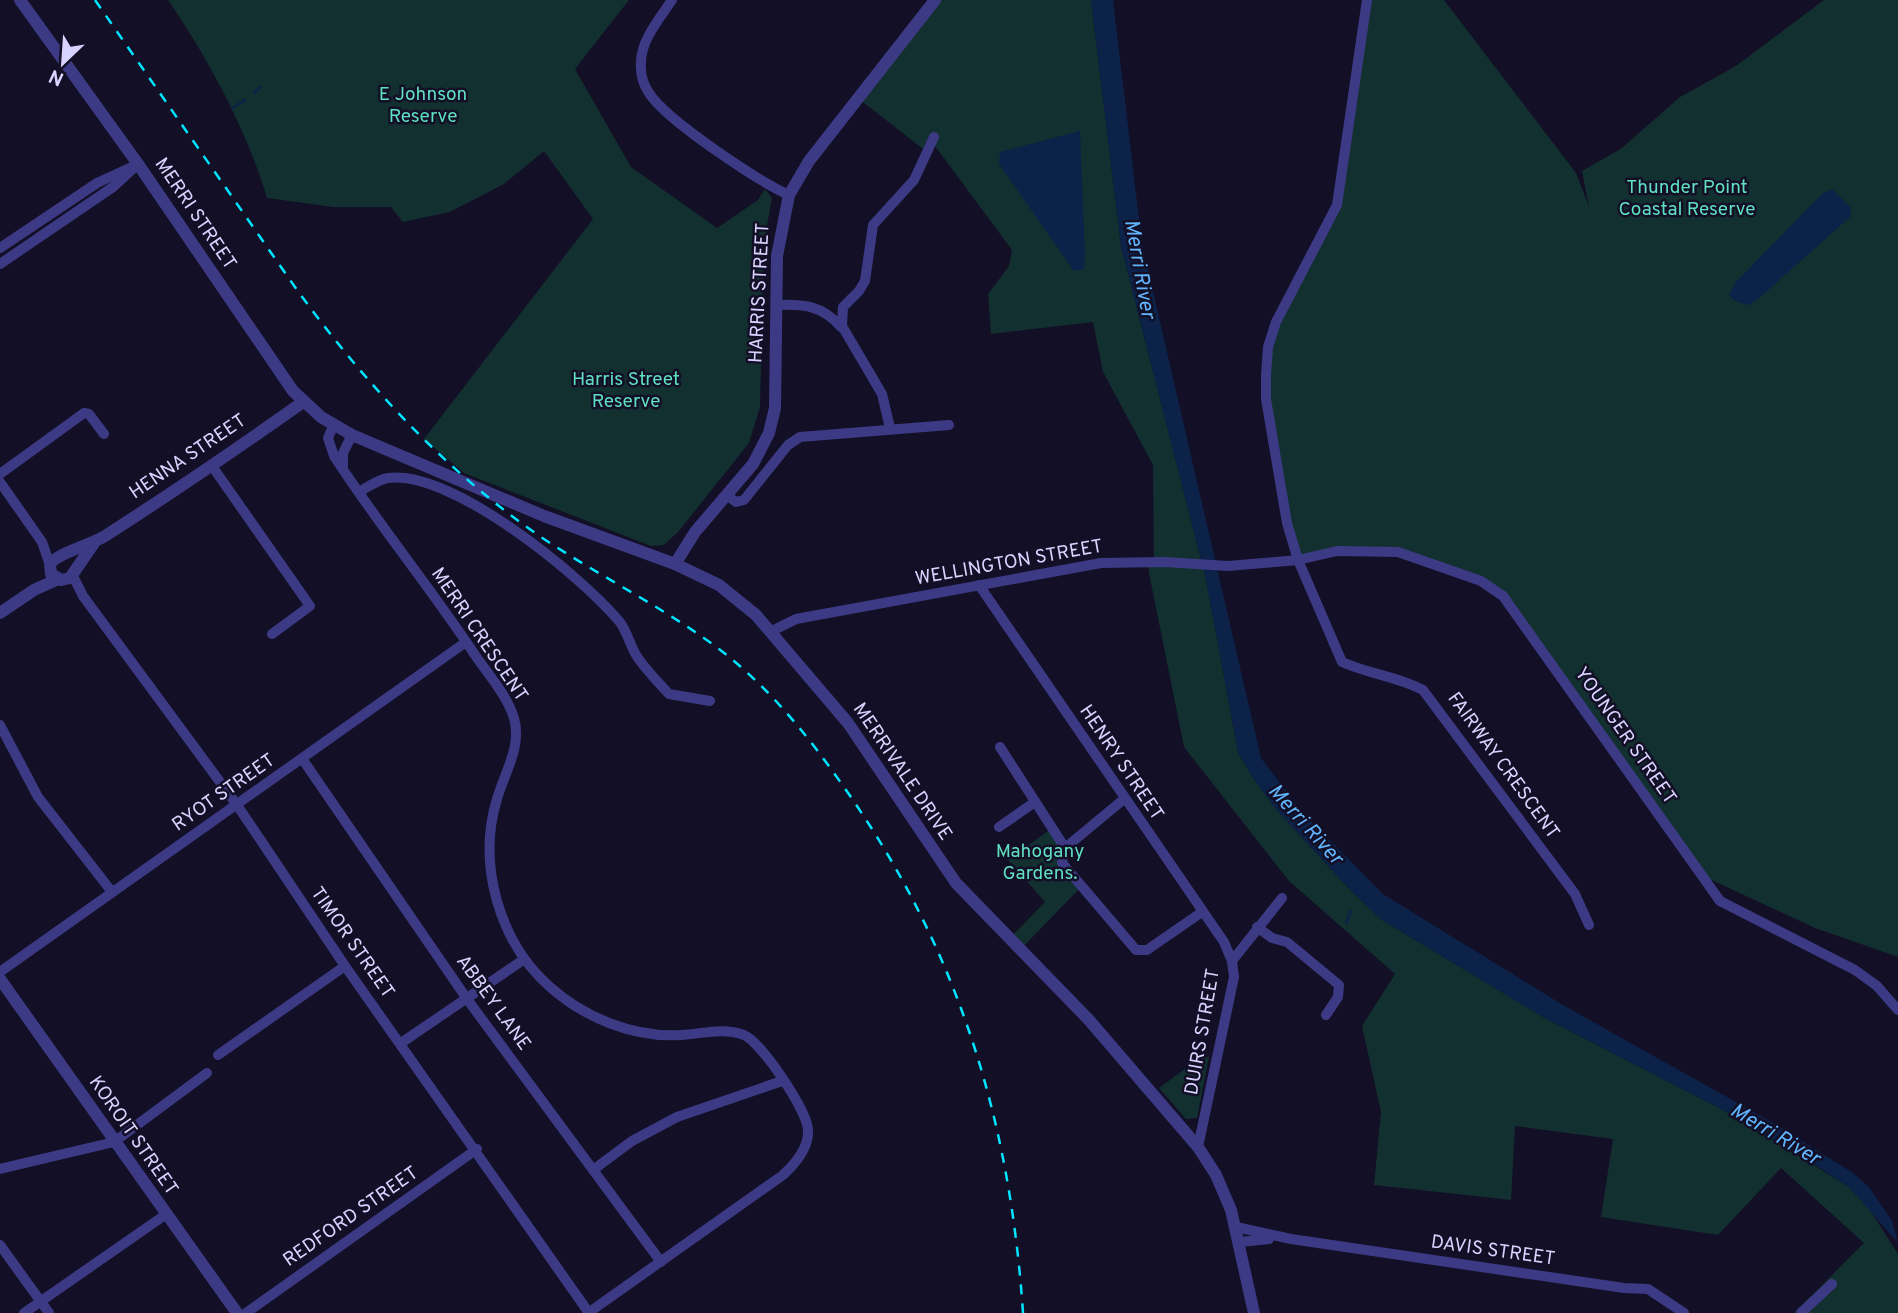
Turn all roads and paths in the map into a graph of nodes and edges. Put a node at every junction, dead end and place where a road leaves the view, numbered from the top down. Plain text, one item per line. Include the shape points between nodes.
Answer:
1 (20, 0) edge
2 (672, 0) edge
3 (934, 0) edge
4 (1367, 0) edge
5 (934, 137) dead end
6 (138, 164) junction
7 (789, 195) junction
8 (0, 248) edge
9 (0, 264) edge
10 (848, 301) junction
11 (776, 304) junction
12 (804, 304) junction
13 (846, 333) junction
14 (303, 402) junction
15 (334, 424) junction
16 (949, 425) dead end
17 (890, 428) junction
18 (104, 434) dead end
19 (352, 435) junction
20 (212, 466) junction
21 (346, 473) junction
22 (0, 474) edge
23 (0, 482) edge
24 (359, 492) junction
25 (728, 496) junction
26 (1298, 560) junction
27 (675, 564) junction
28 (62, 568) junction
29 (979, 585) junction
30 (0, 613) edge
31 (772, 632) junction
32 (272, 634) dead end
33 (466, 642) junction
34 (710, 701) dead end
35 (0, 725) edge
36 (1000, 747) dead end
37 (303, 760) junction
38 (1124, 799) junction
39 (1035, 802) junction
40 (237, 805) junction
41 (999, 827) dead end
42 (1065, 848) junction
43 (112, 892) junction
44 (1282, 898) dead end
45 (1202, 912) junction
46 (1589, 925) dead end
47 (1257, 927) junction
48 (523, 960) junction
49 (1232, 961) junction
50 (345, 966) junction
51 (0, 972) edge
52 (0, 979) edge
53 (467, 999) junction
54 (1898, 1010) edge
55 (1326, 1015) dead end
56 (401, 1043) junction
57 (218, 1055) dead end
58 (207, 1073) dead end
59 (782, 1081) junction
60 (114, 1142) junction
61 (1198, 1147) junction
62 (477, 1149) junction
63 (0, 1170) edge
64 (593, 1170) junction
65 (165, 1215) junction
66 (1236, 1227) junction
67 (1291, 1239) junction
68 (1240, 1242) junction
69 (0, 1245) edge
70 (661, 1262) junction
71 (1832, 1284) dead end
72 (41, 1302) junction
73 (24, 1313) edge
74 (49, 1313) edge
75 (237, 1313) edge
76 (246, 1313) edge
77 (589, 1313) edge
78 (1254, 1313) edge
79 (1684, 1313) edge
80 (1801, 1313) edge

1 - 6 street, MERRI STREET
2 - 7 street via 641,52 644,83 673,116 755,177
3 - 7 street, HARRIS STREET via 809,161
4 - 26 street, FAIRWAY CRESCENT via 1337,205 1276,322 1268,347 1266,399 1287,523
5 - 10 street via 914,180 873,225 865,281
6 - 8 street via 97,183
6 - 9 street via 113,187
6 - 14 street, MERRI STREET
7 - 11 street, HARRIS STREET via 779,238
10 - 12 street via 830,307
10 - 13 street via 840,315
11 - 12 street
11 - 25 street, HARRIS STREET via 772,421 760,453
12 - 13 street via 832,317
13 - 17 street via 882,394
14 - 15 street, MERRI STREET
14 - 20 street, HENNA STREET
15 - 19 street, MERRI STREET
15 - 21 street, MERRI CRESCENT via 330,448
16 - 17 street
17 - 25 street via 797,438 744,500 736,502
18 - 22 street via 84,412
19 - 21 street via 341,458
19 - 27 street, MERRIVALE DRIVE via 544,516
20 - 28 street, HENNA STREET
20 - 32 street via 310,606
21 - 24 street, MERRI CRESCENT
23 - 28 street, TIMOR STREET
24 - 33 street, MERRI CRESCENT
24 - 34 street via 380,480 403,479 486,510 603,604 625,630 636,657 669,694
25 - 27 street, HARRIS STREET via 695,532
26 - 29 street, WELLINGTON STREET via 1228,566 1101,563
26 - 46 street, FAIRWAY CRESCENT via 1342,662 1408,681 1423,690 1575,894
26 - 54 street, YOUNGER STREET via 1337,551 1398,552 1481,581 1503,596 1720,901 1854,970 1877,986
27 - 31 street, MERRIVALE DRIVE via 729,592
28 - 30 street, HENNA STREET
28 - 40 street, TIMOR STREET
29 - 31 street, WELLINGTON STREET via 796,619
29 - 38 street, HENRY STREET
31 - 61 street, MERRIVALE DRIVE via 848,723 956,883 1089,1020
33 - 37 street, RYOT STREET
33 - 48 street, MERRI CRESCENT via 506,702 516,727 516,746 496,802 490,850 499,909
35 - 43 street via 38,797
36 - 39 street
37 - 40 street, RYOT STREET
37 - 53 street, ABBEY LANE
38 - 42 street
38 - 45 street, HENRY STREET
39 - 41 street
39 - 42 street
40 - 43 street, RYOT STREET
40 - 50 street, TIMOR STREET
42 - 45 street via 1062,863 1136,950 1147,950
43 - 51 street, RYOT STREET
44 - 47 street, DUIRS STREET
45 - 49 street, HENRY STREET
47 - 49 street, DUIRS STREET
47 - 55 street via 1287,942 1339,985 1338,997
48 - 53 street
48 - 59 street, MERRI CRESCENT via 570,1003 612,1024 663,1035 723,1032 747,1037
49 - 61 street, DUIRS STREET via 1234,977
50 - 56 street, TIMOR STREET
50 - 57 street
52 - 60 street, KOROIT STREET
53 - 56 street
53 - 64 street, ABBEY LANE
56 - 62 street, TIMOR STREET
58 - 60 street
59 - 64 street via 677,1117 632,1141
59 - 70 street, MERRI CRESCENT via 808,1129 805,1145 783,1175
60 - 63 street
60 - 65 street, KOROIT STREET
61 - 66 street, MERRIVALE DRIVE via 1222,1186
62 - 76 street, REDFORD STREET
62 - 77 street, TIMOR STREET
64 - 70 street, ABBEY LANE
65 - 72 street
65 - 75 street, KOROIT STREET
66 - 67 street, DAVIS STREET
66 - 68 street, MERRIVALE DRIVE
67 - 68 street, DAVIS STREET
67 - 79 street, DAVIS STREET via 1648,1289
68 - 78 street, MERRIVALE DRIVE
69 - 72 street
70 - 77 street
71 - 80 street
72 - 73 street
72 - 74 street

